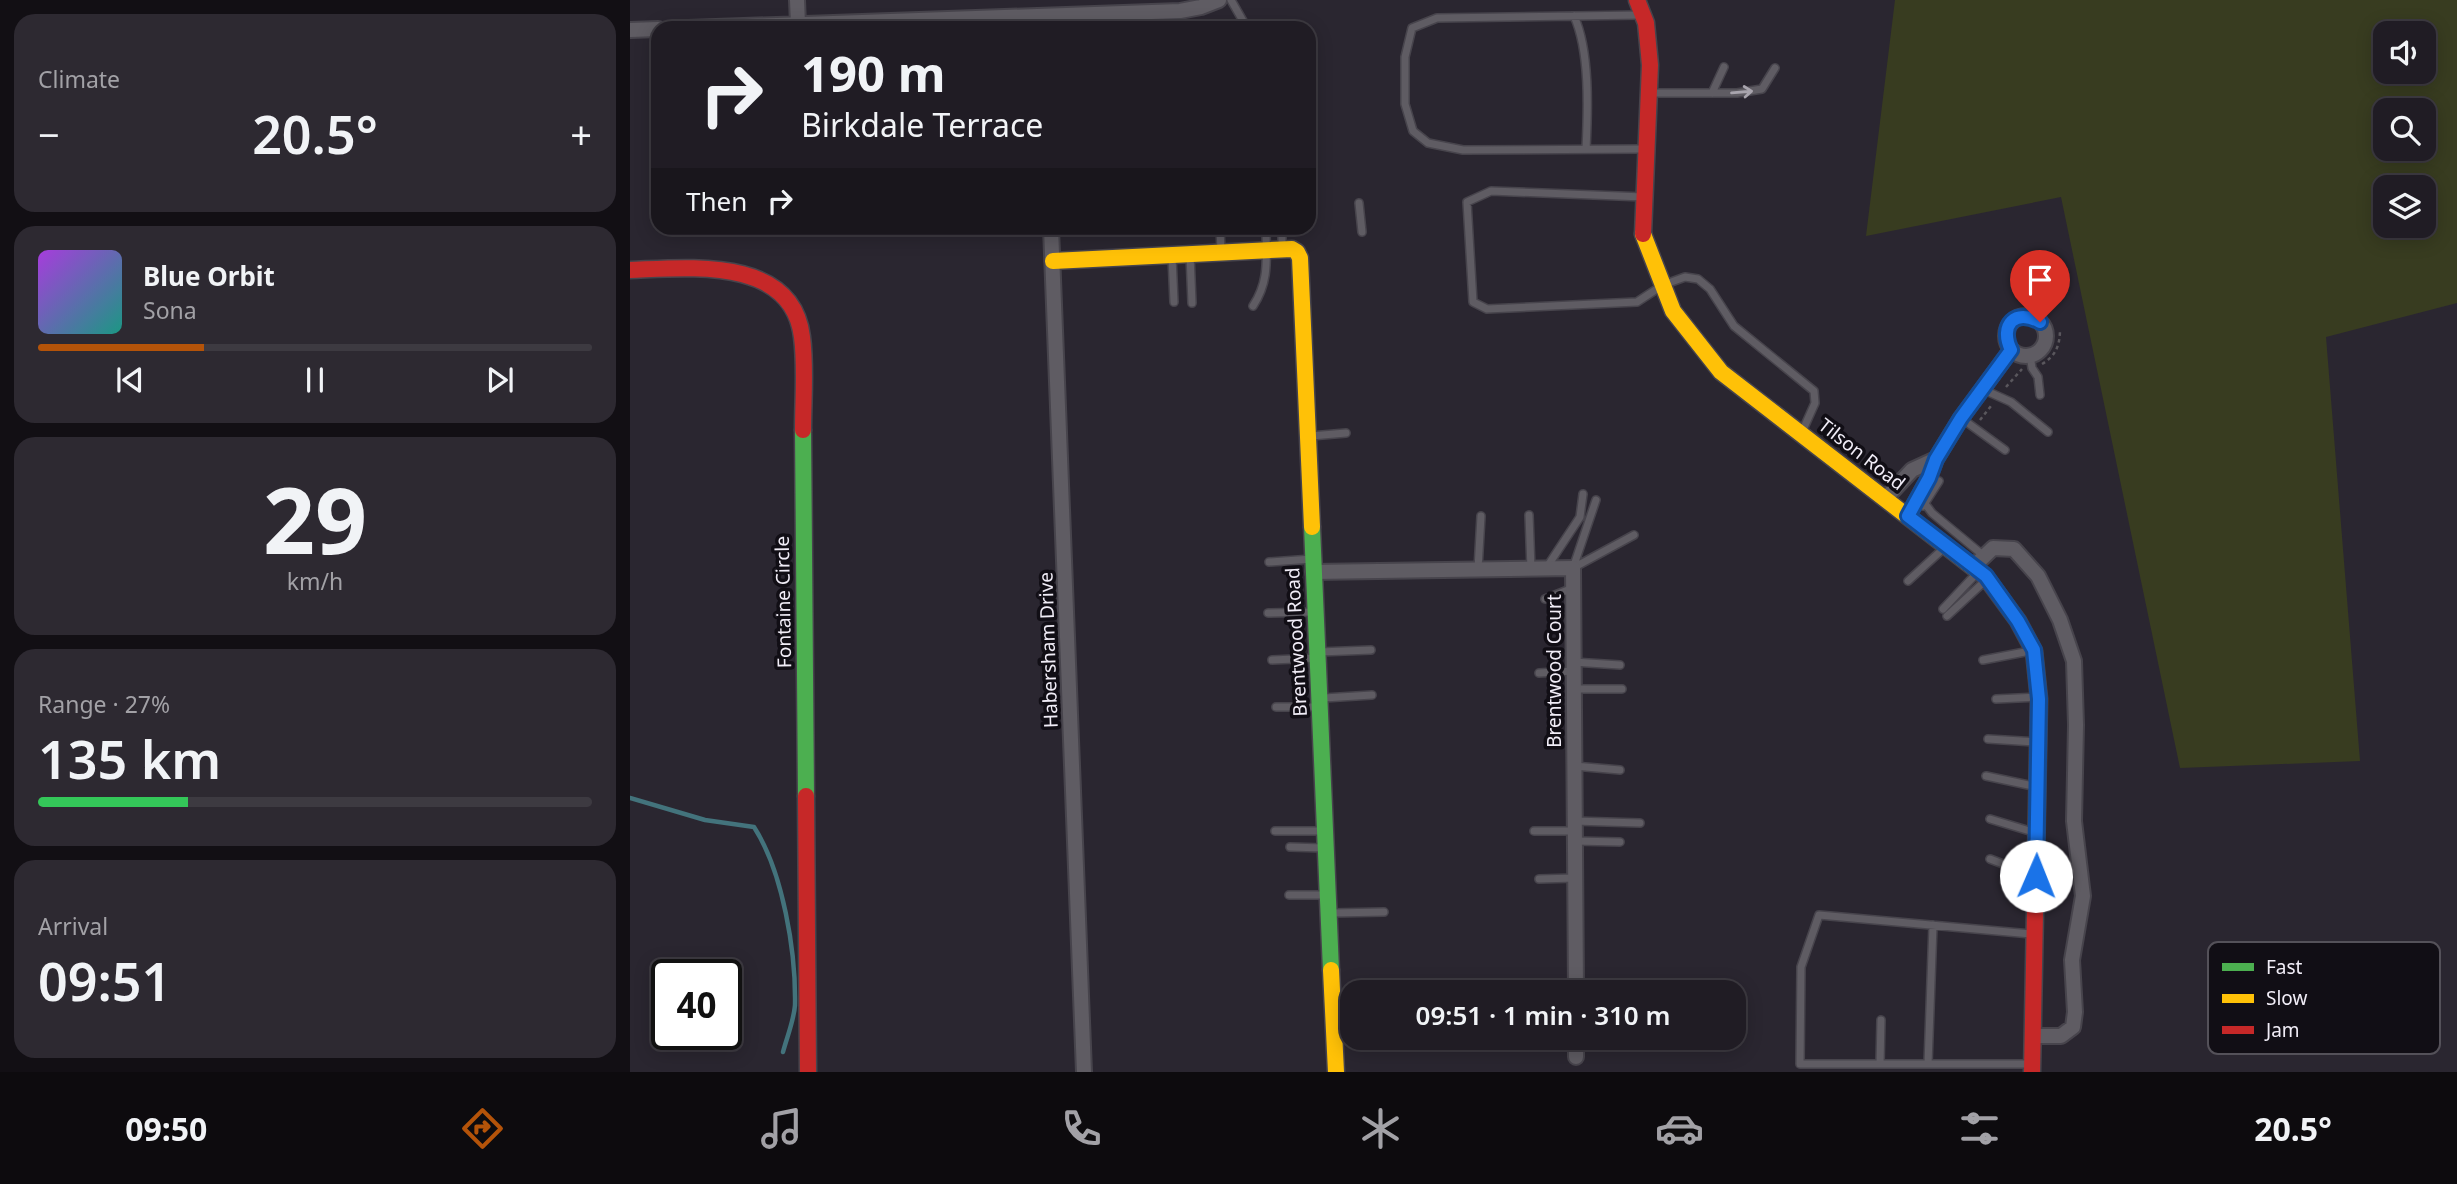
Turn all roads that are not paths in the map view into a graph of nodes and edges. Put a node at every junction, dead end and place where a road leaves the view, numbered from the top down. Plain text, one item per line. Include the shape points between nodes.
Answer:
1 (797, 0) edge
2 (1219, 0) edge
3 (1231, 0) edge
4 (1640, 7) edge
5 (1574, 16) junction
6 (798, 21) edge
7 (1055, 21) edge
8 (1243, 21) edge
9 (651, 29) edge
10 (630, 30) edge
11 (1724, 67) dead end
12 (1774, 68) dead end
13 (1649, 93) junction
14 (1712, 93) junction
15 (1586, 149) junction
16 (1647, 149) junction
17 (1460, 196) dead end
18 (1644, 197) junction
19 (1467, 202) junction
20 (1359, 203) dead end
21 (1362, 232) dead end
22 (1051, 235) edge
23 (1220, 235) edge
24 (1267, 235) edge
25 (1278, 235) edge
26 (1268, 250) junction
27 (1221, 252) junction
28 (1171, 254) junction
29 (1189, 254) junction
30 (1053, 261) junction
31 (630, 270) edge
32 (1663, 285) junction
33 (1174, 302) dead end
34 (1192, 303) dead end
35 (1253, 306) dead end
36 (2011, 350) junction
37 (2030, 355) junction
38 (1982, 389) junction
39 (2040, 395) dead end
40 (1961, 418) junction
41 (2048, 432) dead end
42 (1346, 433) dead end
43 (1801, 434) junction
44 (1308, 436) junction
45 (2005, 450) dead end
46 (1936, 459) junction
47 (1939, 481) dead end
48 (1583, 494) dead end
49 (1885, 499) junction
50 (1596, 500) dead end
51 (1926, 505) junction
52 (1529, 515) dead end
53 (1481, 516) dead end
54 (1908, 516) junction
55 (1634, 536) dead end
56 (1946, 546) junction
57 (1269, 562) dead end
58 (1313, 565) junction
59 (1573, 568) junction
60 (1981, 568) junction
61 (1478, 569) junction
62 (1538, 569) junction
63 (1908, 580) dead end
64 (1573, 588) junction
65 (1545, 599) dead end
66 (1315, 612) junction
67 (1268, 613) dead end
68 (1371, 650) dead end
69 (2034, 650) junction
70 (1317, 655) junction
71 (1272, 660) dead end
72 (1983, 660) dead end
73 (1620, 665) dead end
74 (1574, 666) junction
75 (1539, 673) dead end
76 (1574, 689) junction
77 (1622, 689) dead end
78 (1372, 695) dead end
79 (2039, 697) junction
80 (1996, 699) dead end
81 (1320, 703) junction
82 (1276, 707) dead end
83 (1988, 739) dead end
84 (2038, 742) junction
85 (1574, 766) junction
86 (1620, 770) dead end
87 (1986, 776) dead end
88 (2038, 787) junction
89 (1990, 819) dead end
90 (1640, 824) dead end
91 (1275, 831) dead end
92 (1327, 831) junction
93 (1534, 831) dead end
94 (1574, 831) junction
95 (2037, 833) junction
96 (1620, 842) dead end
97 (1290, 847) dead end
98 (1328, 848) junction
99 (1990, 859) dead end
100 (2036, 876) junction
101 (1575, 878) junction
102 (1539, 879) dead end
103 (1289, 895) dead end
104 (1330, 895) junction
105 (1384, 912) dead end
106 (1330, 913) junction
107 (1933, 925) junction
108 (2035, 934) junction
109 (1576, 980) edge
110 (1881, 1020) dead end
111 (2033, 1035) junction
112 (1576, 1050) edge
113 (1576, 1057) dead end
114 (1880, 1064) junction
115 (1928, 1064) junction
116 (2032, 1068) edge
117 (808, 1072) edge
118 (1084, 1072) edge
119 (1336, 1072) edge

1 - 6 street
2 - 7 street via 1180,11
3 - 8 lane
4 - 5 lane
4 - 13 street, Tilson Road via 1646,23
5 - 15 lane via 1582,34
5 - 15 lane via 1437,18 1412,28 1405,57 1405,104 1413,131 1429,143 1463,150
9 - 10 street
11 - 14 lane
14 -> 12 lane via 1762,89
13 - 14 lane
13 - 16 street, Tilson Road
15 - 16 lane
16 - 18 street, Tilson Road
17 - 19 lane
18 - 19 lane via 1491,191
18 - 32 street, Tilson Road via 1643,234
19 - 32 lane via 1473,302 1487,309 1637,302
20 - 21 lane
22 - 30 street, Habersham Drive
23 - 27 lane
24 - 26 lane
25 - 26 lane
26 - 27 street
26 - 35 lane via 1262,291
26 - 44 street, Brentwood Road via 1292,249 1301,267
27 - 29 street
28 - 29 street
28 - 30 street
28 - 33 lane
29 - 34 lane
30 - 118 street, Habersham Drive
31 - 117 street, Fontaine Circle via 689,268 751,275 789,302 802,337
32 - 43 street, Tilson Road via 1673,311 1721,372
32 - 43 lane via 1685,277 1698,279 1734,326 1814,391 1815,403
36 - 37 street
36 - 37 street via 2006,339 2008,327 2017,318 2029,316 2040,322 2046,333 2044,345
36 - 38 street
37 - 39 lane
38 - 40 street
38 - 41 lane via 2011,402
40 - 45 lane
40 - 46 street
42 - 44 lane
43 - 49 street, Tilson Road
44 - 58 street, Brentwood Road
46 - 49 street via 1912,470
46 - 54 street
47 - 51 lane
48 - 62 lane via 1580,517
49 - 54 street, Tilson Road
50 - 59 lane
51 - 54 lane
51 - 60 lane via 1973,545
52 - 62 lane
53 - 61 lane
54 - 56 street, Tilson Road
55 - 59 lane
56 - 60 street, Tilson Road
56 - 63 lane
57 - 58 lane
58 - 61 street, Brentwood Court
58 - 66 street, Brentwood Road
59 - 62 street, Brentwood Court
59 - 64 street, Brentwood Court
60 - 60 lane via 1945,613
60 - 69 street, Tilson Road
60 - 111 street via 1993,548 2014,549 2038,576 2074,661 2074,821 2083,895 2072,960 2075,1012 2073,1027 2061,1036
61 - 62 street, Brentwood Court
64 - 65 lane
64 - 74 street, Brentwood Court
66 - 67 lane
66 - 70 street, Brentwood Road
68 - 70 lane
69 - 72 lane
69 - 79 street, Tilson Road
70 - 71 lane
70 - 81 street, Brentwood Road
73 - 74 lane
74 - 75 lane
74 - 76 street, Brentwood Court
76 - 77 lane
76 - 85 street, Brentwood Court
78 - 81 lane
79 - 80 lane
79 - 84 street, Tilson Road
81 - 82 lane
81 - 92 street, Brentwood Road
83 - 84 lane
84 - 88 street, Tilson Road
85 - 86 lane
85 - 94 street, Brentwood Court
87 - 88 lane
88 - 95 street, Tilson Road
89 - 95 lane
90 - 94 lane
91 - 92 lane
92 - 98 street, Brentwood Road
93 - 94 lane
94 - 96 lane
94 - 101 street, Brentwood Court
95 - 100 street, Tilson Road
97 - 98 lane
98 - 104 street, Brentwood Road
99 - 100 lane
100 - 108 street, Tilson Road
101 - 102 lane
101 - 109 street, Brentwood Court
103 - 104 lane
104 - 106 street, Brentwood Road
105 - 106 lane
106 - 119 street, Brentwood Road
107 - 108 lane
107 - 114 lane via 1819,915 1801,967 1800,1064
107 - 115 lane
108 - 111 street, Tilson Road
110 - 114 lane
111 - 116 street, Tilson Road
112 - 113 street
114 - 115 lane
115 - 116 lane

